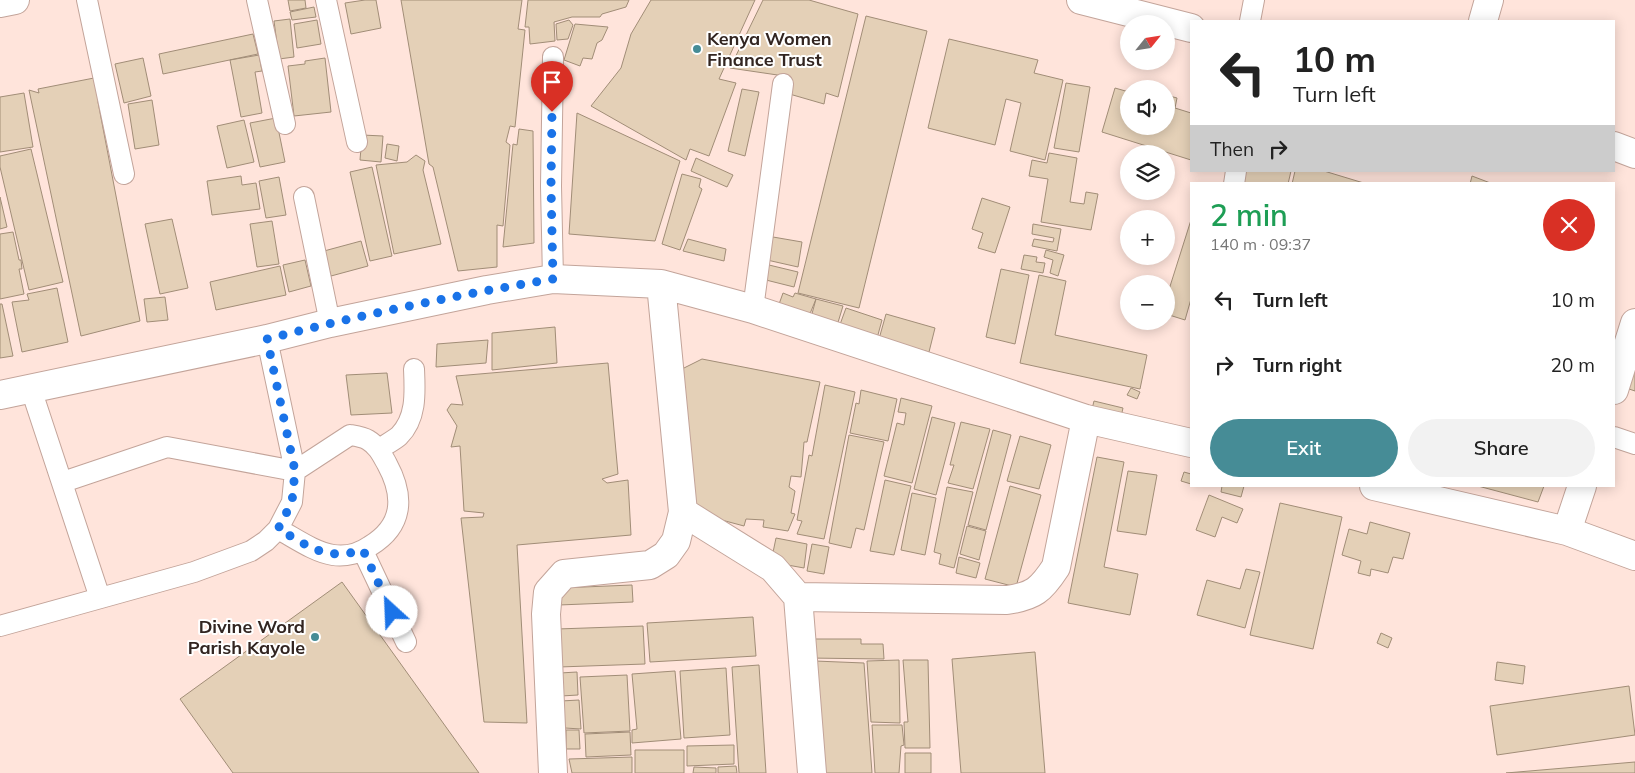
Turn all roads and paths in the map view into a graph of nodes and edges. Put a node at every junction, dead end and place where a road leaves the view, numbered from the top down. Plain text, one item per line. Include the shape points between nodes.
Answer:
1 (15, 0) edge
2 (87, 0) edge
3 (257, 0) edge
4 (326, 0) edge
5 (1081, 0) edge
6 (1254, 0) edge
7 (1489, 0) edge
8 (0, 3) edge
9 (1129, 6) edge
10 (1250, 20) edge
11 (1483, 20) edge
12 (1190, 28) edge
13 (553, 57) dead end
14 (782, 84) dead end
15 (285, 124) dead end
16 (357, 142) dead end
17 (1615, 146) edge
18 (1635, 154) edge
19 (124, 174) dead end
20 (304, 197) dead end
21 (553, 279) junction
22 (661, 284) junction
23 (753, 309) junction
24 (330, 323) junction
25 (1635, 323) edge
26 (267, 339) junction
27 (414, 368) dead end
28 (1615, 387) edge
29 (31, 389) junction
30 (0, 395) edge
31 (1086, 419) junction
32 (1615, 437) edge
33 (1190, 443) edge
34 (1635, 444) edge
35 (379, 449) junction
36 (295, 471) junction
37 (63, 482) junction
38 (1378, 487) edge
39 (1582, 487) edge
40 (683, 512) junction
41 (278, 529) junction
42 (1567, 531) junction
43 (363, 550) junction
44 (1635, 556) edge
45 (798, 597) junction
46 (100, 598) junction
47 (0, 626) edge
48 (406, 642) dead end
49 (553, 773) edge
50 (812, 773) edge

1 - 8 street
2 - 19 lane
3 - 15 lane
4 - 16 lane
5 - 9 street
6 - 10 lane
7 - 11 street
9 - 12 street
13 - 21 lane
14 - 23 lane
17 - 18 street
20 - 24 lane
21 - 22 street
21 - 24 street
22 - 23 street
22 - 40 street
23 - 31 street
24 - 26 street
25 - 28 street
26 - 29 street
26 - 36 lane
27 - 35 lane via 415,406 399,435
29 - 30 street
29 - 37 lane
31 - 33 street
31 - 45 street via 1056,568 1044,586 1024,598 1007,600
32 - 34 lane
35 - 36 lane via 367,440 350,435
35 - 43 lane via 390,468 398,493 398,509 392,526 382,539
36 - 37 lane via 167,448
36 - 41 lane via 292,502
37 - 46 lane
38 - 42 street
39 - 42 street
40 - 45 street via 773,568
40 - 49 street via 676,541 666,555 650,565 564,574 548,592 546,614
41 - 43 lane via 321,552 348,555
41 - 46 lane via 251,551 194,572
42 - 44 street
43 - 48 lane
45 - 50 street
46 - 47 lane

